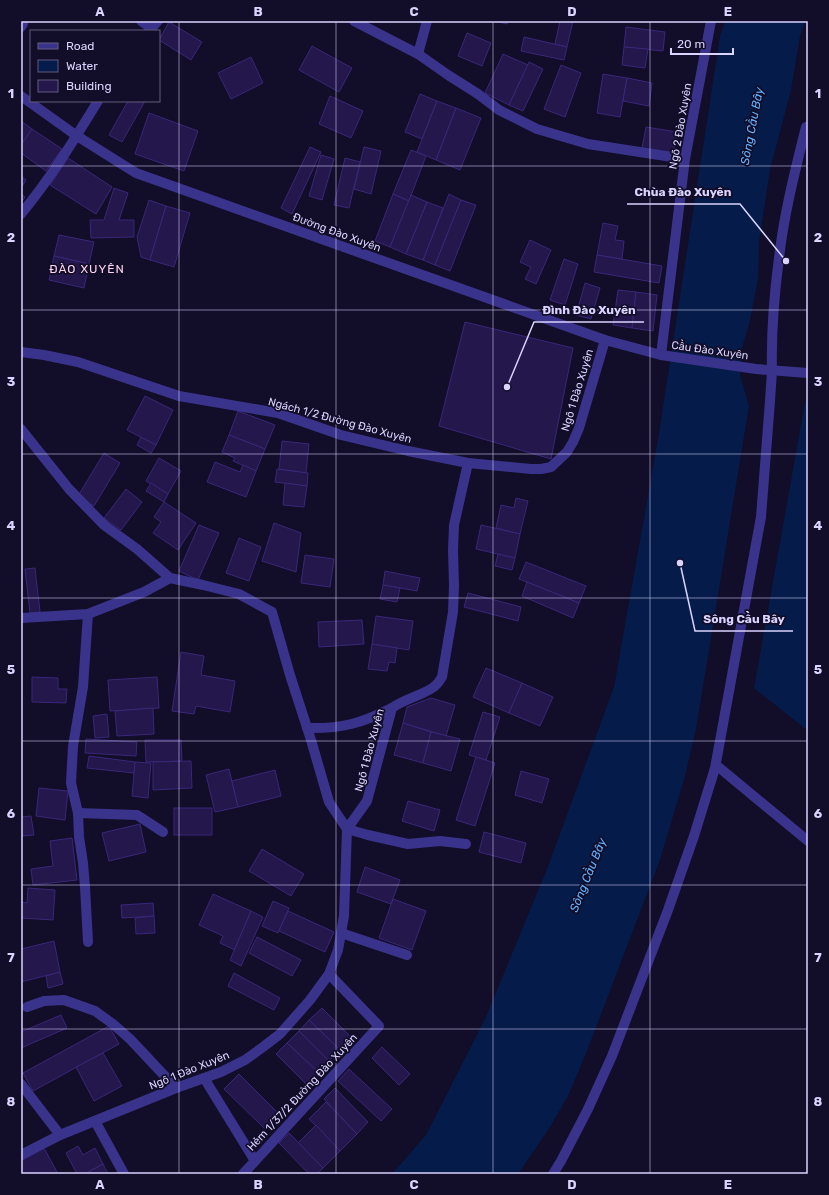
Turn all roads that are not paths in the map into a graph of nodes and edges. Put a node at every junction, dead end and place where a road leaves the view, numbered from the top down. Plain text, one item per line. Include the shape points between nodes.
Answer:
1 (141, 21) edge
2 (354, 21) edge
3 (427, 21) edge
4 (711, 21) edge
5 (153, 27) edge
6 (418, 54) junction
7 (21, 96) edge
8 (97, 102) edge
9 (806, 127) dead end
10 (77, 136) junction
11 (685, 159) junction
12 (21, 214) edge
13 (605, 340) junction
14 (21, 352) edge
15 (660, 355) junction
16 (772, 371) junction
17 (808, 373) edge
18 (21, 429) edge
19 (468, 463) junction
20 (170, 578) junction
21 (88, 614) junction
22 (21, 618) edge
23 (392, 708) junction
24 (307, 728) junction
25 (716, 765) junction
26 (78, 813) junction
27 (347, 829) junction
28 (163, 832) dead end
29 (808, 841) edge
30 (466, 844) dead end
31 (341, 933) junction
32 (88, 942) dead end
33 (407, 955) dead end
34 (329, 974) junction
35 (27, 1007) dead end
36 (204, 1078) junction
37 (21, 1084) edge
38 (176, 1088) junction
39 (95, 1121) junction
40 (60, 1135) junction
41 (21, 1155) edge
42 (255, 1161) junction
43 (124, 1174) edge
44 (243, 1174) edge
45 (553, 1174) edge

1 - 5 street
2 - 6 street
3 - 6 street
4 - 11 street, Ngõ 2 Đào Xuyên
6 - 11 street via 499,110 537,129 588,144
7 - 10 street, Đường Đào Xuyên
8 - 10 street
9 - 16 street via 792,184 779,258 772,327
10 - 12 street
10 - 13 street, Đường Đào Xuyên via 136,173
11 - 15 street, Ngõ 2 Đào Xuyên
13 - 15 street, Đường Đào Xuyên
13 - 19 street, Ngõ 1 Đào Xuyên via 574,442 551,467 531,469
14 - 19 street, Ngách 1/2 Đường Đào Xuyên via 78,362 179,396 278,413 352,438
15 - 16 street, Cầu Đào Xuyên
16 - 17 street
16 - 25 street via 761,517
18 - 20 street via 69,488 104,525
19 - 23 street, Ngõ 1 Đào Xuyên via 454,525 453,612 442,677 436,686 428,691
20 - 21 street via 144,592
20 - 24 street via 239,594 272,612
21 - 22 street
21 - 26 street via 83,687 73,746 71,783
23 - 24 street via 343,726
23 - 27 street, Ngõ 1 Đào Xuyên via 367,801
24 - 27 street via 329,802
25 - 29 street
25 - 45 street via 668,910 614,1050 588,1108
26 - 28 street via 138,815
26 - 32 street
27 - 30 street via 408,844 440,841
27 - 31 street, Ngõ 1 Đào Xuyên via 344,916
31 - 33 street
31 - 34 street, Ngõ 1 Đào Xuyên
34 - 36 street, Ngõ 1 Đào Xuyên via 280,1034 245,1060
34 - 42 street, Hẻm 1/37/2 Đường Đào Xuyên via 379,1026
35 - 38 street via 44,1001 64,1000 95,1011 130,1039
36 - 38 street, Ngõ 1 Đào Xuyên
36 - 42 street
37 - 40 street
38 - 39 street, Ngõ 1 Đào Xuyên
39 - 40 street, Ngõ 1 Đào Xuyên
39 - 43 street
40 - 41 street, Ngõ 1 Đào Xuyên
42 - 44 street, Hẻm 1/37/2 Đường Đào Xuyên

